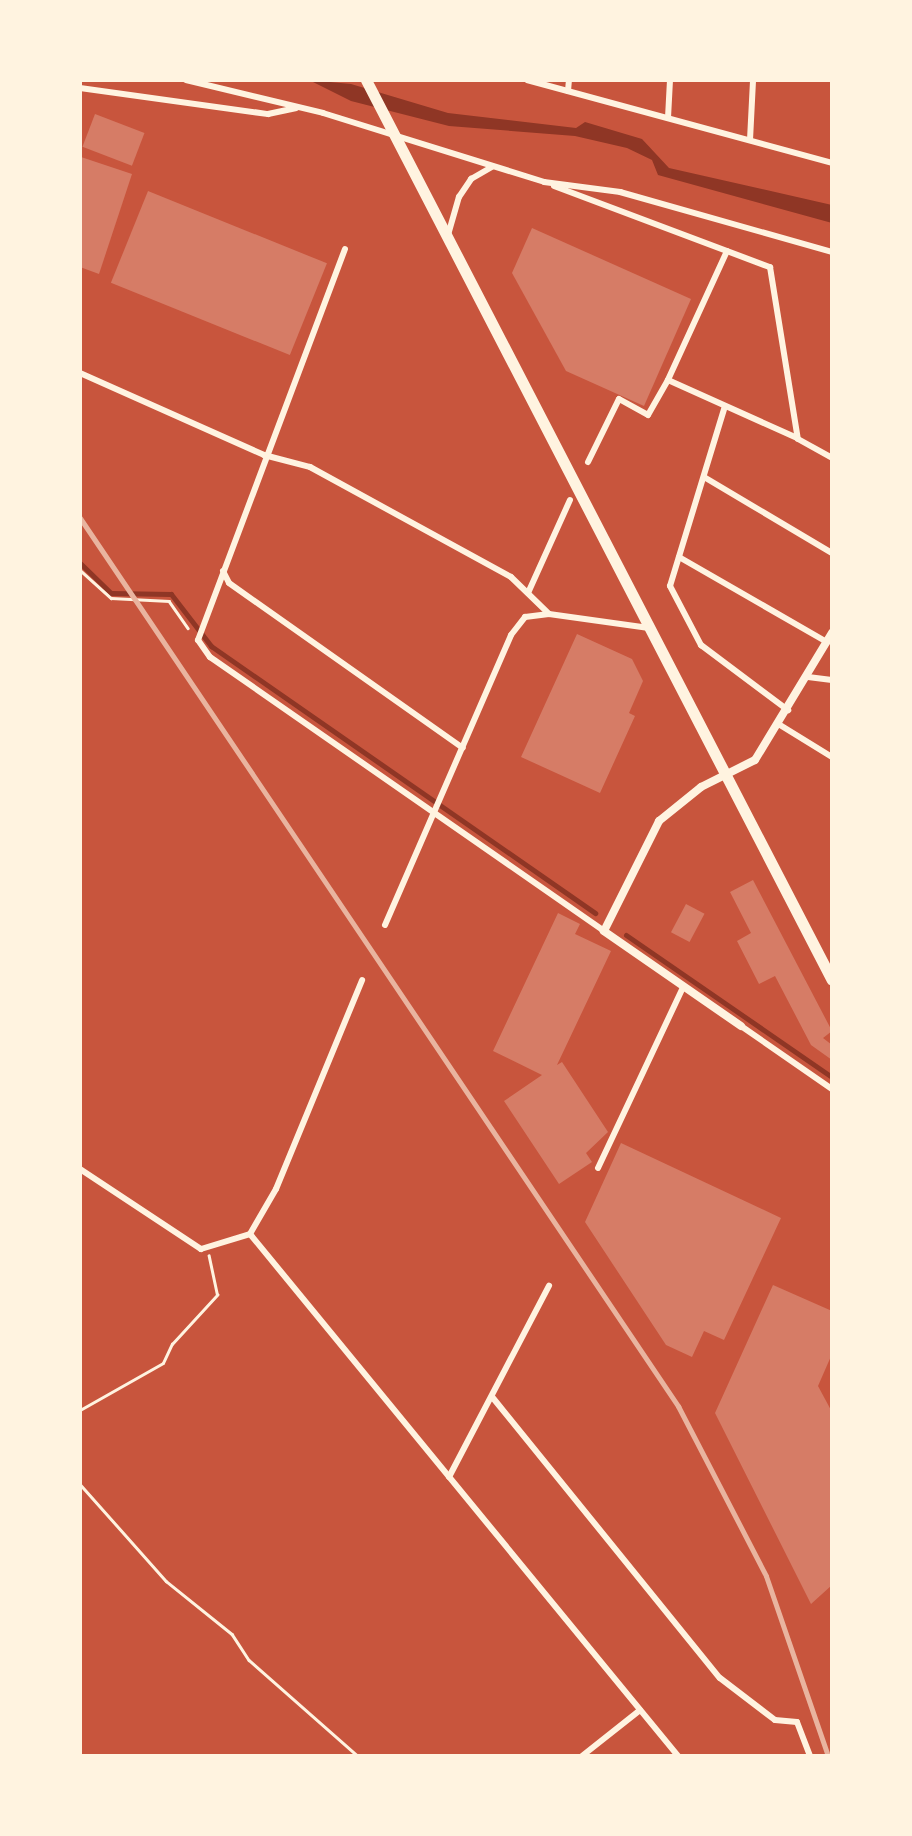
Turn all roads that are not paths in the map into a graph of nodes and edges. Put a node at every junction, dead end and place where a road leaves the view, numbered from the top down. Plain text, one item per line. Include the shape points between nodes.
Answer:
1 (186, 80) edge
2 (366, 80) edge
3 (527, 80) edge
4 (569, 80) edge
5 (670, 80) edge
6 (753, 80) edge
7 (80, 88) edge
8 (568, 91) junction
9 (302, 107) junction
10 (668, 118) junction
11 (395, 134) junction
12 (750, 140) junction
13 (832, 163) edge
14 (493, 166) junction
15 (544, 182) junction
16 (448, 236) junction
17 (345, 249) dead end
18 (727, 251) junction
19 (832, 252) edge
20 (80, 373) edge
21 (668, 380) junction
22 (725, 406) junction
23 (798, 439) junction
24 (264, 455) junction
25 (832, 458) edge
26 (588, 462) dead end
27 (703, 477) junction
28 (570, 500) dead end
29 (832, 553) edge
30 (679, 558) junction
31 (223, 570) junction
32 (528, 593) junction
33 (549, 614) junction
34 (655, 629) junction
35 (832, 633) edge
36 (827, 642) junction
37 (808, 677) junction
38 (832, 680) edge
39 (789, 710) junction
40 (780, 725) junction
41 (462, 748) junction
42 (832, 757) edge
43 (725, 774) junction
44 (438, 806) junction
45 (386, 925) dead end
46 (604, 931) junction
47 (362, 980) dead end
48 (832, 980) edge
49 (682, 987) junction
50 (741, 1026) joint
51 (832, 1089) edge
52 (598, 1168) dead end
53 (80, 1169) edge
54 (250, 1234) junction
55 (549, 1286) dead end
56 (493, 1398) junction
57 (450, 1478) junction
58 (640, 1710) junction
59 (582, 1756) edge
60 (678, 1756) edge
61 (810, 1756) edge

1 - 9 street
2 - 11 highway
3 - 8 street
4 - 8 street
5 - 10 street
6 - 12 street
7 - 9 street via 268,114
8 - 10 street
9 - 11 street
10 - 12 street
11 - 14 street
11 - 16 highway
12 - 13 street
14 - 15 street
14 - 16 street via 458,197
15 - 18 street
15 - 19 street via 620,192
16 - 34 highway
17 - 24 street
18 - 21 street
18 - 23 street via 770,267
20 - 24 street
21 - 22 street
21 - 26 street via 648,416 618,398
22 - 23 street
22 - 27 street
23 - 25 street
24 - 31 street
24 - 32 street via 310,467 511,577
27 - 29 street
27 - 30 street
28 - 32 street
30 - 36 street
30 - 39 street via 670,586 702,645
31 - 41 street via 229,584
31 - 44 street via 199,635 210,657
32 - 33 street
33 - 34 street
33 - 41 street via 525,617 510,635
34 - 43 highway
35 - 36 street
36 - 37 street
37 - 38 street
37 - 39 street
39 - 40 street
40 - 42 street
40 - 43 street via 754,760
41 - 44 street
43 - 46 street via 658,822
43 - 48 highway
44 - 45 street
44 - 46 street
46 - 49 street
47 - 54 street via 276,1189
49 - 50 street
49 - 52 street
50 - 51 street
53 - 54 street via 208,1250
54 - 57 street
55 - 56 street
56 - 57 street
56 - 61 street via 720,1678 776,1720 797,1722
57 - 58 street
58 - 59 street
58 - 60 street

